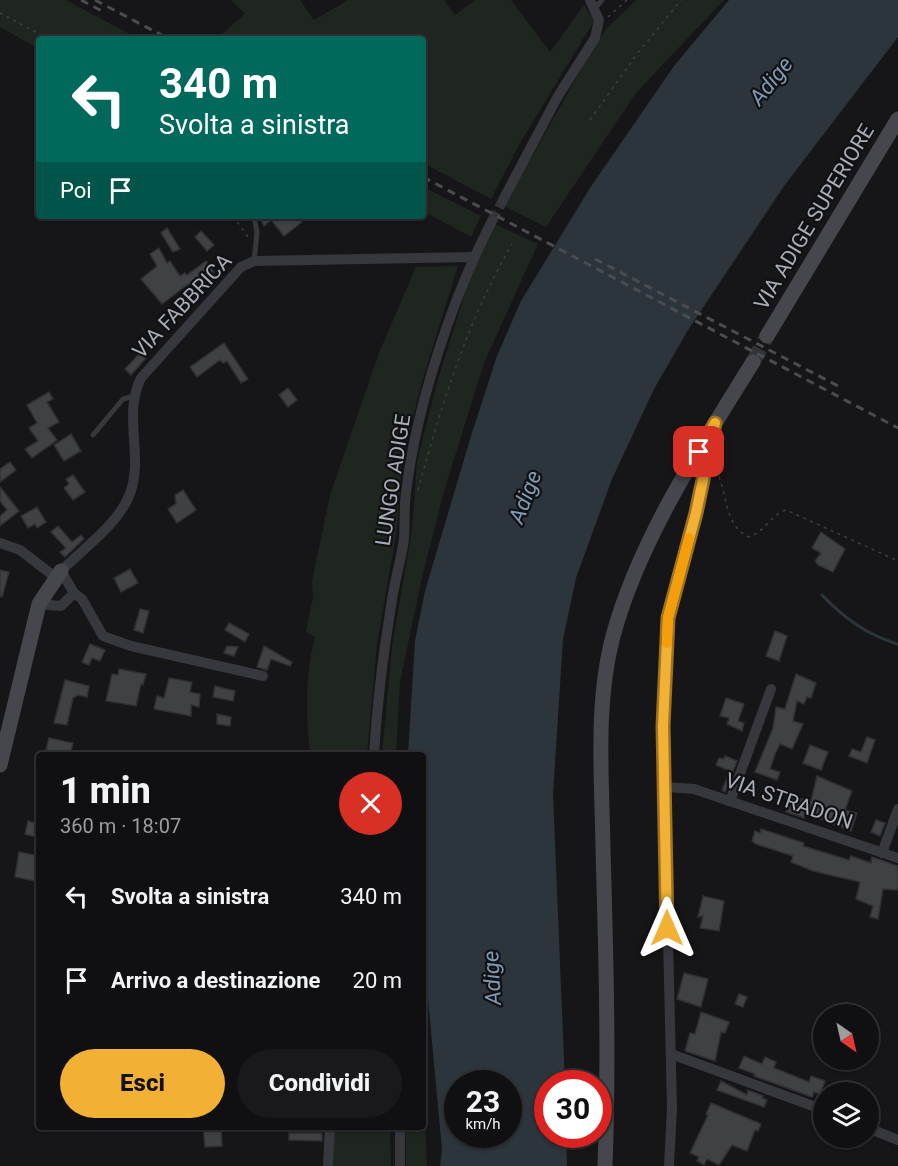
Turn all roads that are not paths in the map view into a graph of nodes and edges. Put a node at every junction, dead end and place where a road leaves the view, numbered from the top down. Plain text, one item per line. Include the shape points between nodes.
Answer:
1 (596, 3) edge
2 (898, 119) edge
3 (503, 200) tunnel mouth
4 (255, 219) edge
5 (492, 221) tunnel mouth
6 (473, 257) junction
7 (254, 261) junction
8 (767, 336) tunnel mouth
9 (753, 362) tunnel mouth
10 (134, 396) junction
11 (715, 423) junction
12 (93, 435) dead end
13 (0, 543) edge
14 (58, 574) junction
15 (74, 593) junction
16 (39, 604) junction
17 (263, 676) dead end
18 (771, 689) dead end
19 (374, 752) edge
20 (0, 765) edge
21 (666, 787) junction
22 (730, 801) junction
23 (898, 809) edge
24 (882, 853) junction
25 (898, 858) edge
26 (671, 1054) junction
27 (813, 1106) edge
28 (330, 1130) edge
29 (400, 1130) edge
30 (879, 1132) edge
31 (898, 1140) edge
32 (328, 1166) edge
33 (400, 1166) edge
34 (605, 1166) edge
35 (669, 1166) edge

1 - 3 street via 599,20 595,38 552,106
2 - 8 main road, VIA ADIGE SUPERIORE
4 - 7 lane
5 - 6 street, LUNGO ADIGE
6 - 7 street, VIA FABBRICA
6 - 19 street, LUNGO ADIGE via 445,334 412,461 404,540 382,659
7 - 10 street, VIA FABBRICA via 241,267 148,369
9 - 11 main road
10 - 12 lane via 123,399
10 - 14 street, VIA FABBRICA via 133,482 129,496 119,513
11 - 21 street via 668,618 663,726
11 - 34 main road via 661,520 631,584 607,669 602,767 608,1052
13 - 14 street via 20,550
14 - 15 street
14 - 16 main road
15 - 16 street via 61,606
15 - 17 street via 82,599 103,636
16 - 20 main road
18 - 22 street
21 - 22 street, VIA STRADON via 694,789
21 - 26 street
22 - 24 street, VIA STRADON
23 - 24 street
24 - 25 street, VIA STRADON
26 - 27 street
26 - 35 street
28 - 32 street
29 - 33 street
30 - 31 street

